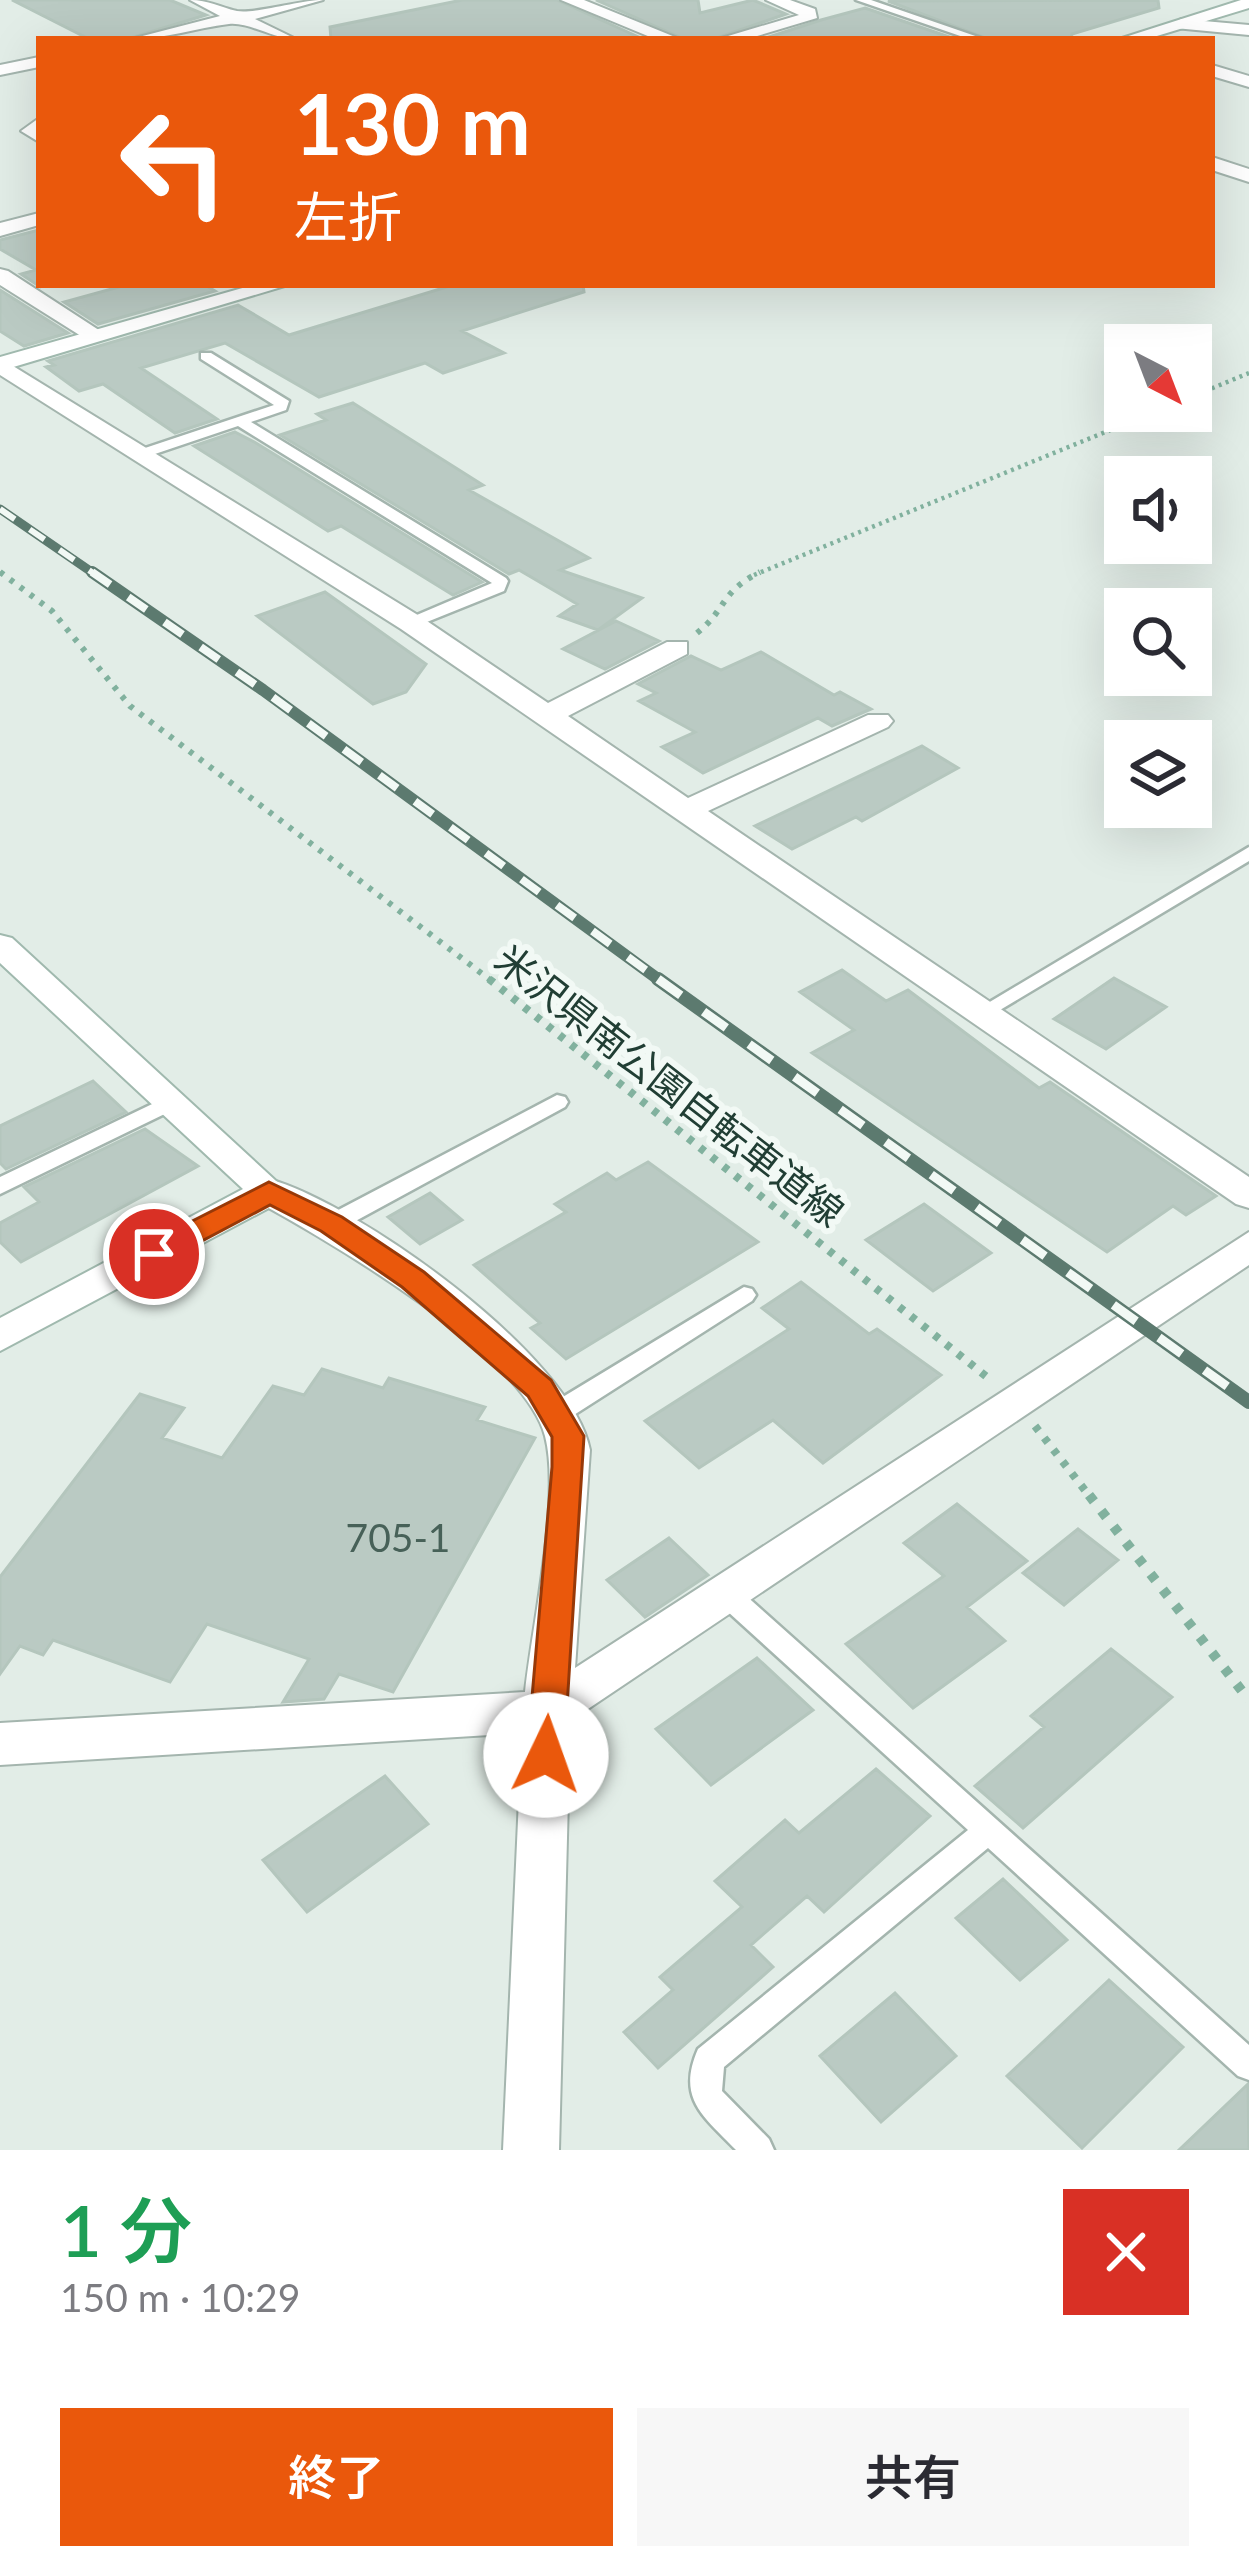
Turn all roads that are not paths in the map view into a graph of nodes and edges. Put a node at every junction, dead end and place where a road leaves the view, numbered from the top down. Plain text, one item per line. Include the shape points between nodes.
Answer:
1 (198, 0) edge
2 (314, 0) edge
3 (569, 0) edge
4 (774, 0) edge
5 (861, 0) edge
6 (1168, 0) edge
7 (1249, 3) edge
8 (1213, 14) junction
9 (238, 17) junction
10 (1180, 24) junction
11 (1249, 30) edge
12 (153, 36) edge
13 (280, 36) edge
14 (663, 36) edge
15 (739, 36) edge
16 (970, 36) edge
17 (1138, 36) edge
18 (36, 63) edge
19 (0, 70) edge
20 (1215, 71) edge
21 (1249, 82) edge
22 (1215, 164) edge
23 (1249, 176) edge
24 (36, 220) edge
25 (0, 230) edge
26 (0, 276) edge
27 (266, 288) edge
28 (97, 336) junction
29 (206, 356) dead end
30 (0, 364) edge
31 (240, 422) junction
32 (144, 453) junction
33 (412, 623) junction
34 (677, 648) road end
35 (548, 715) junction
36 (878, 721) dead end
37 (682, 812) junction
38 (1249, 854) edge
39 (0, 945) edge
40 (983, 1012) junction
41 (171, 1102) junction
42 (557, 1102) dead end
43 (0, 1186) edge
44 (269, 1192) junction
45 (1249, 1195) edge
46 (331, 1224) junction
47 (1249, 1246) edge
48 (744, 1294) dead end
49 (0, 1336) edge
50 (557, 1413) junction
51 (724, 1594) junction
52 (548, 1711) junction
53 (0, 1744) edge
54 (987, 1832) junction
55 (1249, 2065) edge
56 (531, 2150) edge
57 (758, 2150) edge

1 - 9 street
2 - 9 street
3 - 14 street
4 - 15 street via 808,18
5 - 16 lane
6 - 8 street
7 - 8 street
8 - 10 street
9 - 12 street
9 - 13 street
10 - 11 street
10 - 17 street
18 - 19 street
20 - 21 street
22 - 23 street
24 - 25 street
26 - 28 street
27 - 28 street
28 - 30 street
29 - 31 lane via 282,401
30 - 32 street
31 - 32 lane
31 - 33 lane via 500,581
32 - 33 street
33 - 35 street
34 - 35 street
35 - 37 street
36 - 37 street
37 - 40 street
38 - 40 lane
39 - 41 street
40 - 45 street
41 - 43 lane
41 - 44 street
42 - 46 lane
44 - 46 street
44 - 49 street
46 - 50 street via 512,1361
47 - 51 street
48 - 50 lane
50 - 52 street via 568,1436 568,1467
51 - 52 street
51 - 54 lane
52 - 53 street
52 - 56 street
54 - 55 lane
54 - 57 lane via 709,2060 706,2097

